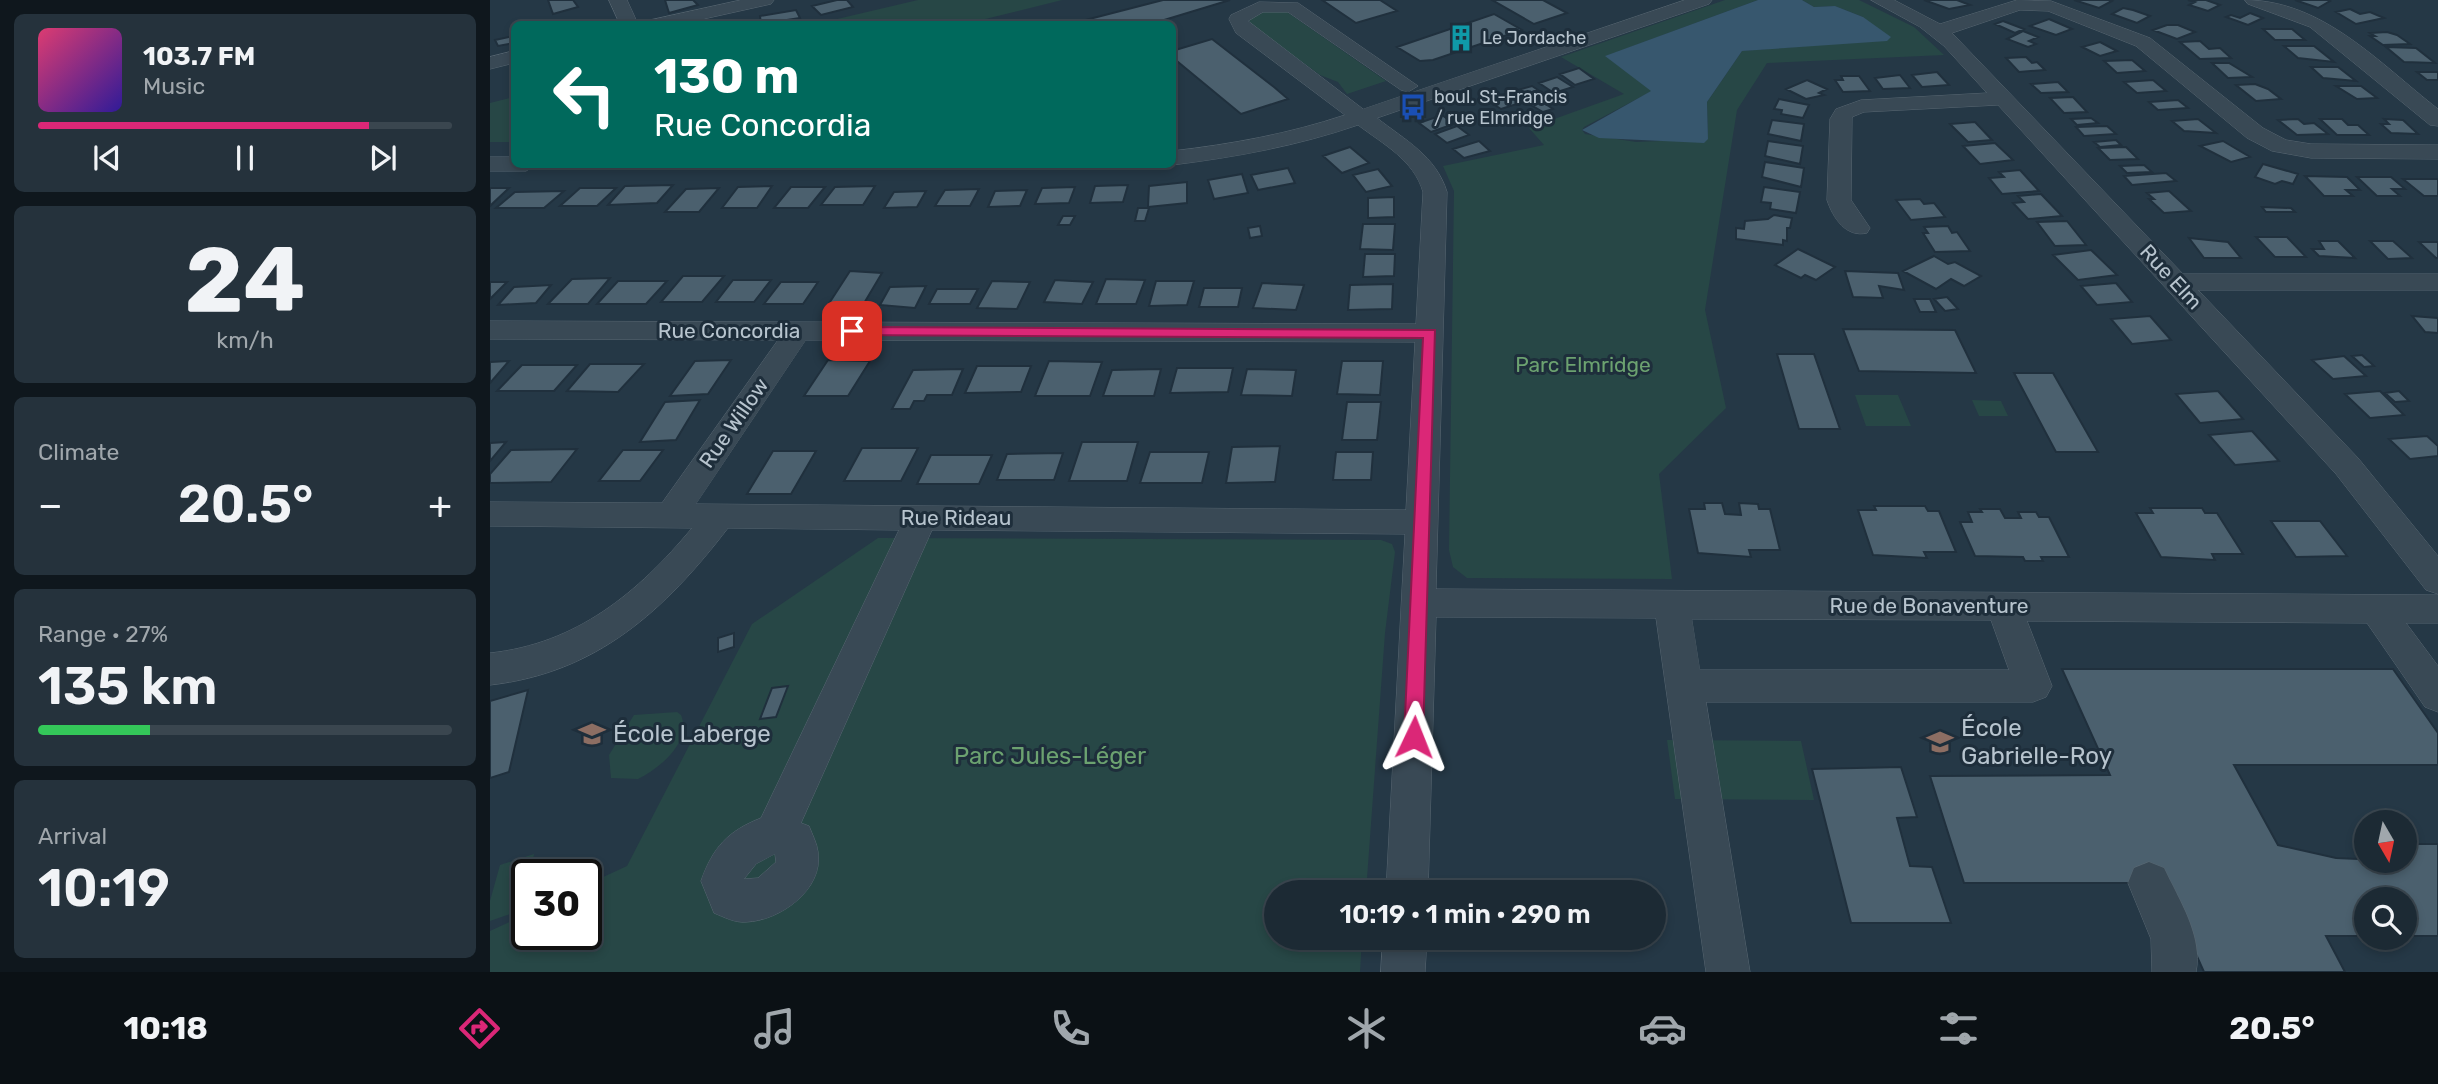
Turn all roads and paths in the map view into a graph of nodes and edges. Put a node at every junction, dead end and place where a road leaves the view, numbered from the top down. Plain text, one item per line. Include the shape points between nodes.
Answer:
1 (618, 0) edge
2 (765, 0) edge
3 (1664, 0) edge
4 (1703, 0) edge
5 (1880, 0) edge
6 (2254, 0) edge
7 (628, 21) edge
8 (671, 21) edge
9 (1939, 31) junction
10 (511, 58) edge
11 (490, 63) edge
12 (1408, 86) junction
13 (2003, 98) junction
14 (1355, 112) junction
15 (2438, 120) edge
16 (1176, 143) edge
17 (490, 149) edge
18 (511, 149) edge
19 (2438, 152) edge
20 (1176, 157) edge
21 (490, 164) edge
22 (511, 164) edge
23 (1858, 228) dead end
24 (2176, 282) junction
25 (2438, 282) edge
26 (490, 330) edge
27 (798, 331) junction
28 (1430, 333) junction
29 (490, 514) edge
30 (670, 516) junction
31 (719, 517) junction
32 (921, 518) junction
33 (1422, 522) junction
34 (2438, 580) edge
35 (1420, 603) junction
36 (1672, 605) junction
37 (2004, 607) junction
38 (2376, 608) junction
39 (2438, 608) edge
40 (490, 669) edge
41 (1684, 686) junction
42 (2438, 696) edge
43 (775, 834) dead end
44 (1408, 880) edge
45 (2149, 883) dead end
46 (1404, 950) edge
47 (1403, 972) edge
48 (1728, 972) edge
49 (2174, 972) edge

1 - 7 street
2 - 8 street
3 - 12 street
4 - 14 street
5 - 9 street, Rue Elm
6 - 15 street via 2317,23
9 - 13 street, Rue Elm
9 - 19 street via 2019,5 2051,6 2143,42 2255,133 2280,146 2311,151
10 - 11 street
12 - 14 street
12 - 14 street via 1292,7 1264,6 1240,16 1240,26
13 - 23 street via 1861,106 1843,113 1839,200
13 - 24 street, Rue Elm
14 - 16 street
14 - 20 street via 1254,147
14 - 28 street via 1416,159 1433,184
17 - 18 street
21 - 22 street
24 - 25 street
24 - 34 street, Rue Elm via 2347,466
26 - 27 street, Rue Concordia
27 - 28 street, Rue Concordia
27 - 30 street, Rue Willow
28 - 33 street
29 - 30 street, Rue Rideau
30 - 31 street, Rue Rideau
31 - 32 street, Rue Rideau
31 - 40 street via 651,591 594,634 537,662
32 - 33 street, Rue Rideau
32 - 43 street
33 - 35 street
35 - 36 street, Rue de Bonaventure
35 - 44 street
36 - 37 street, Rue de Bonaventure
36 - 41 street
37 - 38 street, Rue de Bonaventure
37 - 41 street via 2033,686
38 - 39 street, Rue de Bonaventure
38 - 42 street
41 - 48 street
45 - 49 street via 2173,944
46 - 47 street

